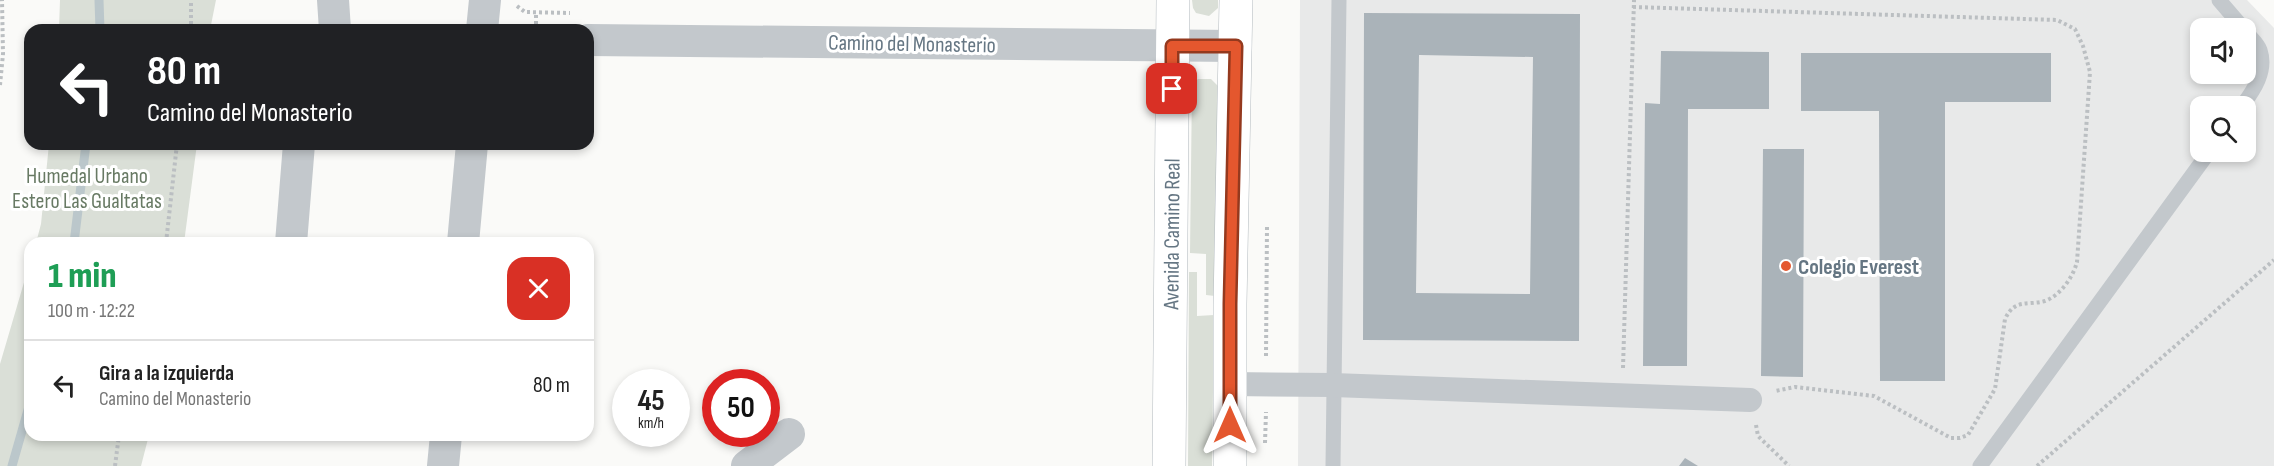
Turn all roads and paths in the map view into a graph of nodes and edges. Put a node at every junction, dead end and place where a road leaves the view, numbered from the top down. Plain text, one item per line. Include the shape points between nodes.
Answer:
1 (2, 0) edge
2 (191, 0) edge
3 (333, 0) edge
4 (484, 0) edge
5 (1173, 0) edge
6 (1236, 0) edge
7 (1340, 0) edge
8 (1634, 0) edge
9 (2219, 0) edge
10 (1634, 7) junction
11 (536, 12) dead end
12 (2234, 18) edge
13 (191, 24) edge
14 (335, 24) edge
15 (482, 24) edge
16 (536, 24) edge
17 (594, 40) edge
18 (2256, 44) edge
19 (1172, 46) junction
20 (1236, 46) junction
21 (0, 85) edge
22 (2250, 96) edge
23 (176, 150) edge
24 (298, 150) edge
25 (472, 150) edge
26 (2202, 162) edge
27 (167, 237) edge
28 (291, 237) edge
29 (464, 237) edge
30 (2274, 260) edge
31 (1230, 384) junction
32 (1333, 385) junction
33 (1623, 396) junction
34 (1750, 400) junction
35 (789, 434) dead end
36 (118, 441) edge
37 (445, 441) edge
38 (115, 466) edge
39 (443, 466) edge
40 (747, 466) edge
41 (1169, 466) edge
42 (1230, 466) edge
43 (1333, 466) edge
44 (1790, 466) edge
45 (1980, 466) edge
46 (2037, 466) edge

1 - 21 path
2 - 13 path
3 - 14 street
4 - 15 street
5 - 19 main road, Avenida Camino Real
6 - 20 main road
7 - 32 lane
8 - 10 path
9 - 12 lane
10 - 33 path
10 - 34 path via 2057,20 2075,29 2084,46 2090,72 2077,262 2058,294 2019,304 2009,311 1995,389 1968,435 1951,438 1874,396 1795,387
11 - 16 path
17 - 19 street, Camino del Monasterio
18 - 22 lane via 2262,70
19 - 20 street, Camino del Monasterio
19 - 41 main road, Avenida Camino Real
20 - 31 main road
23 - 27 path
24 - 28 street
25 - 29 street
26 - 45 lane
30 - 46 path
31 - 32 street
31 - 42 main road
32 - 33 street
32 - 43 lane
33 - 34 street
34 - 44 path via 1758,436
35 - 40 street
36 - 38 path
37 - 39 street

